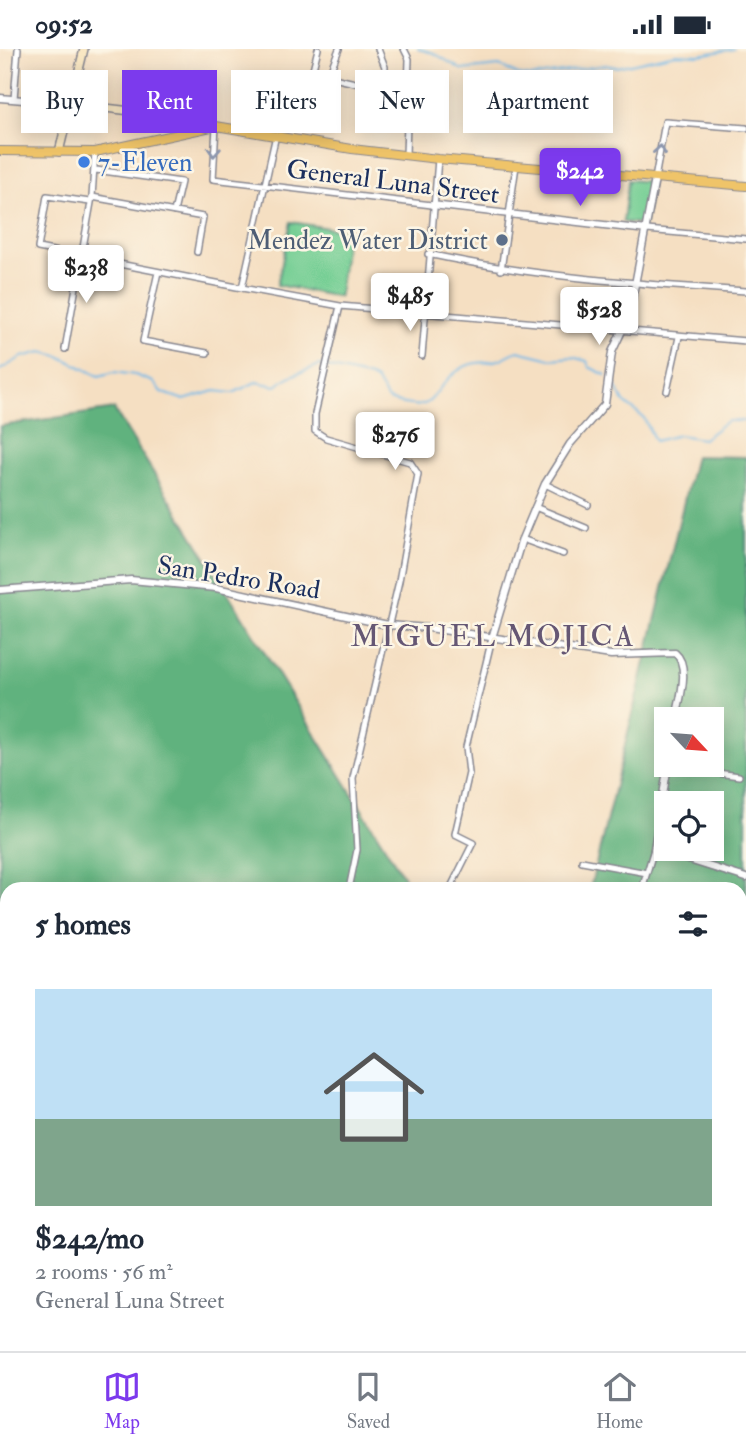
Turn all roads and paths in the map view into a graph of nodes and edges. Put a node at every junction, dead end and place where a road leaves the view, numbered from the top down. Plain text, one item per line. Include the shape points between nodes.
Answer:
1 (18, 49) edge
2 (84, 49) edge
3 (318, 49) edge
4 (339, 49) edge
5 (378, 49) edge
6 (404, 49) edge
7 (79, 70) edge
8 (310, 70) edge
9 (331, 70) edge
10 (385, 70) edge
11 (409, 70) edge
12 (0, 98) edge
13 (14, 99) junction
14 (21, 100) edge
15 (217, 126) edge
16 (746, 128) edge
17 (64, 133) edge
18 (179, 133) edge
19 (216, 133) edge
20 (407, 133) edge
21 (276, 135) junction
22 (0, 151) edge
23 (59, 152) junction
24 (95, 152) junction
25 (406, 155) junction
26 (438, 159) junction
27 (516, 166) junction
28 (96, 170) junction
29 (655, 179) junction
30 (265, 185) junction
31 (746, 186) edge
32 (91, 199) junction
33 (432, 205) junction
34 (174, 212) junction
35 (510, 214) junction
36 (646, 230) junction
37 (746, 239) edge
38 (197, 252) dead end
39 (428, 254) junction
40 (82, 256) junction
41 (501, 270) junction
42 (162, 273) junction
43 (635, 284) junction
44 (242, 288) junction
45 (746, 291) edge
46 (340, 306) junction
47 (425, 311) junction
48 (622, 328) junction
49 (679, 337) junction
50 (746, 341) edge
51 (65, 349) dead end
52 (206, 353) dead end
53 (422, 356) dead end
54 (667, 391) dead end
55 (545, 484) junction
56 (588, 505) dead end
57 (536, 507) junction
58 (586, 529) dead end
59 (523, 539) junction
60 (563, 554) dead end
61 (0, 590) edge
62 (388, 625) junction
63 (492, 638) junction
64 (679, 707) edge
65 (724, 774) edge
66 (739, 776) dead end
67 (654, 849) edge
68 (582, 861) dead end
69 (692, 861) edge
70 (647, 873) junction
71 (746, 878) edge
72 (350, 882) edge
73 (454, 882) edge
74 (644, 882) edge

1 - 13 street
2 - 7 main road
3 - 8 street
4 - 9 street
5 - 10 street
6 - 11 street
12 - 13 street
13 - 14 street
15 - 21 main road
29 -> 16 street via 665,122
17 - 23 main road
18 - 24 main road
19 -> 30 street, General Luna Street via 213,179
20 - 25 street
21 - 25 main road
21 - 30 street
22 - 23 main road
23 - 24 main road
24 - 28 street
25 - 26 main road
26 - 27 main road
26 - 33 street
27 - 29 main road
27 - 35 street
28 - 32 street
28 - 34 street via 181,182
29 - 31 main road
29 - 36 street
30 - 33 street, General Luna Street
30 - 44 street
32 - 34 street
32 - 40 street
32 - 40 street via 47,196 38,248
33 - 35 street, General Luna Street
33 - 39 street
34 - 38 street via 203,217
35 - 36 street, General Luna Street
35 - 41 street
36 - 37 street, General Luna Street
36 - 43 street
39 - 41 street
39 - 47 street
40 - 42 street
40 - 51 street
41 - 43 street
42 - 44 street
42 - 52 street via 143,341
43 - 45 street
43 - 48 street
44 - 46 street
46 - 47 street
46 - 62 street via 315,431 326,439 410,462 418,474
47 - 48 street
47 - 53 street
48 - 49 street
48 - 55 street via 612,352 605,404 576,436
49 - 50 street
49 - 54 street
55 - 56 street
55 - 57 street
57 - 58 street
57 - 59 street
59 - 60 street
59 - 63 street
61 - 62 street, San Pedro Road via 131,580 216,587
62 - 63 street, San Pedro Road
62 - 72 street via 353,778 357,850
63 - 64 street, San Pedro Road via 611,655 676,653 683,674
63 - 73 street via 466,747 469,773 456,823 455,834 473,843
65 - 66 street
67 - 70 street
68 - 70 street
69 - 71 street
70 - 74 street

